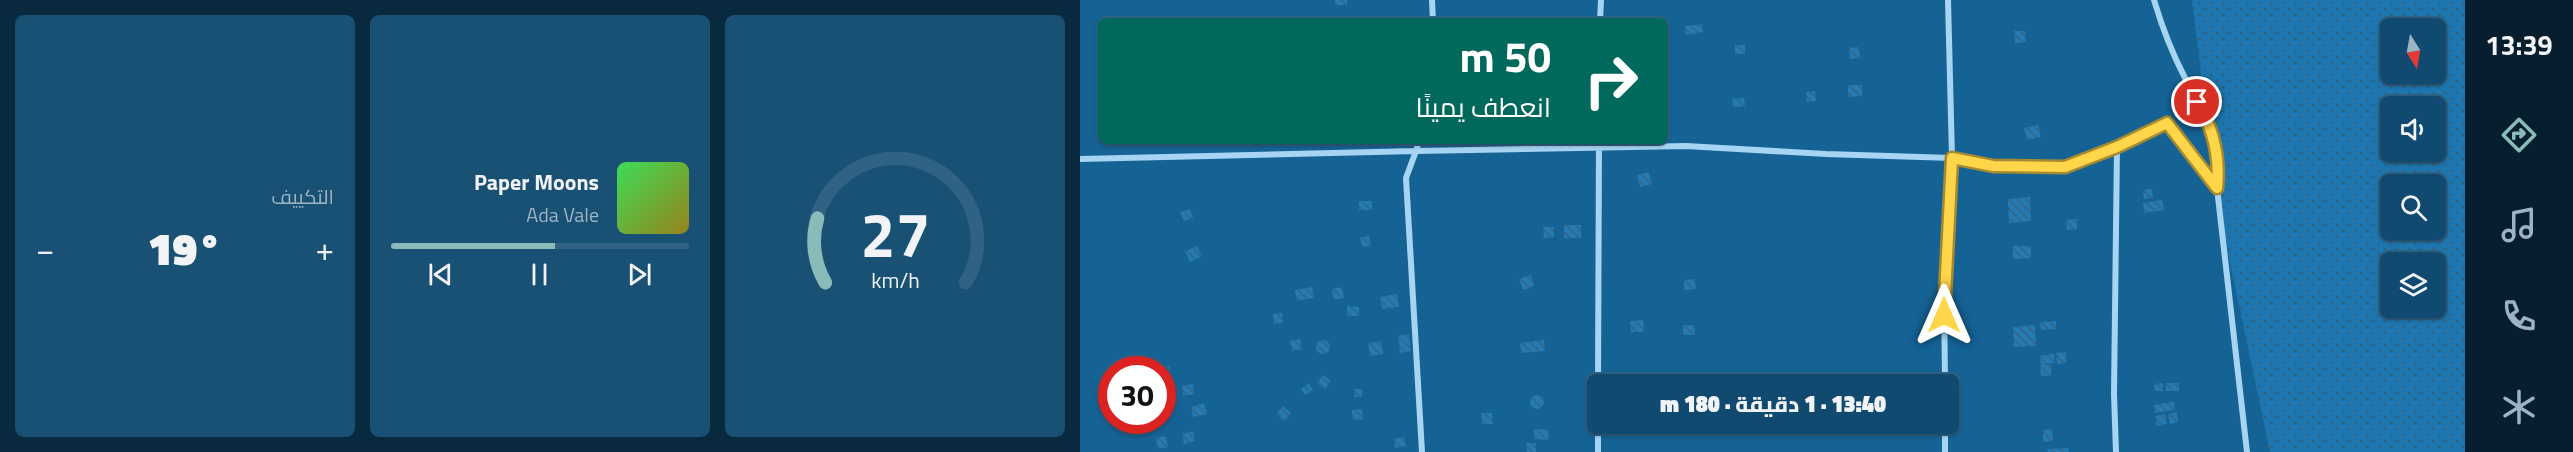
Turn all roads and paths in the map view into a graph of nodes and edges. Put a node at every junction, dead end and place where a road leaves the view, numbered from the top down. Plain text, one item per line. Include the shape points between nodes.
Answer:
1 (1432, 0) edge
2 (1601, 0) edge
3 (1948, 0) edge
4 (2154, 0) edge
5 (1433, 18) edge
6 (1600, 18) edge
7 (1418, 144) edge
8 (1576, 144) edge
9 (1599, 144) edge
10 (1628, 144) edge
11 (2117, 147) junction
12 (1416, 151) junction
13 (1952, 158) junction
14 (1080, 159) edge
15 (2217, 188) junction
16 (1598, 374) edge
17 (1945, 374) edge
18 (1598, 434) edge
19 (1945, 434) edge
20 (1422, 452) edge
21 (1598, 452) edge
22 (1945, 452) edge
23 (2116, 452) edge
24 (2247, 452) edge

1 - 5 street
2 - 6 street
3 - 13 street
4 - 15 street via 2173,54 2212,132
7 - 12 street
8 - 12 street
9 - 16 street
10 - 13 street
11 - 13 street via 2065,167 1993,166
11 - 15 street via 2167,123
11 - 23 street
12 - 14 street
12 - 20 street via 1406,187
13 - 17 street via 1944,292
15 - 24 street
18 - 21 street
19 - 22 street

